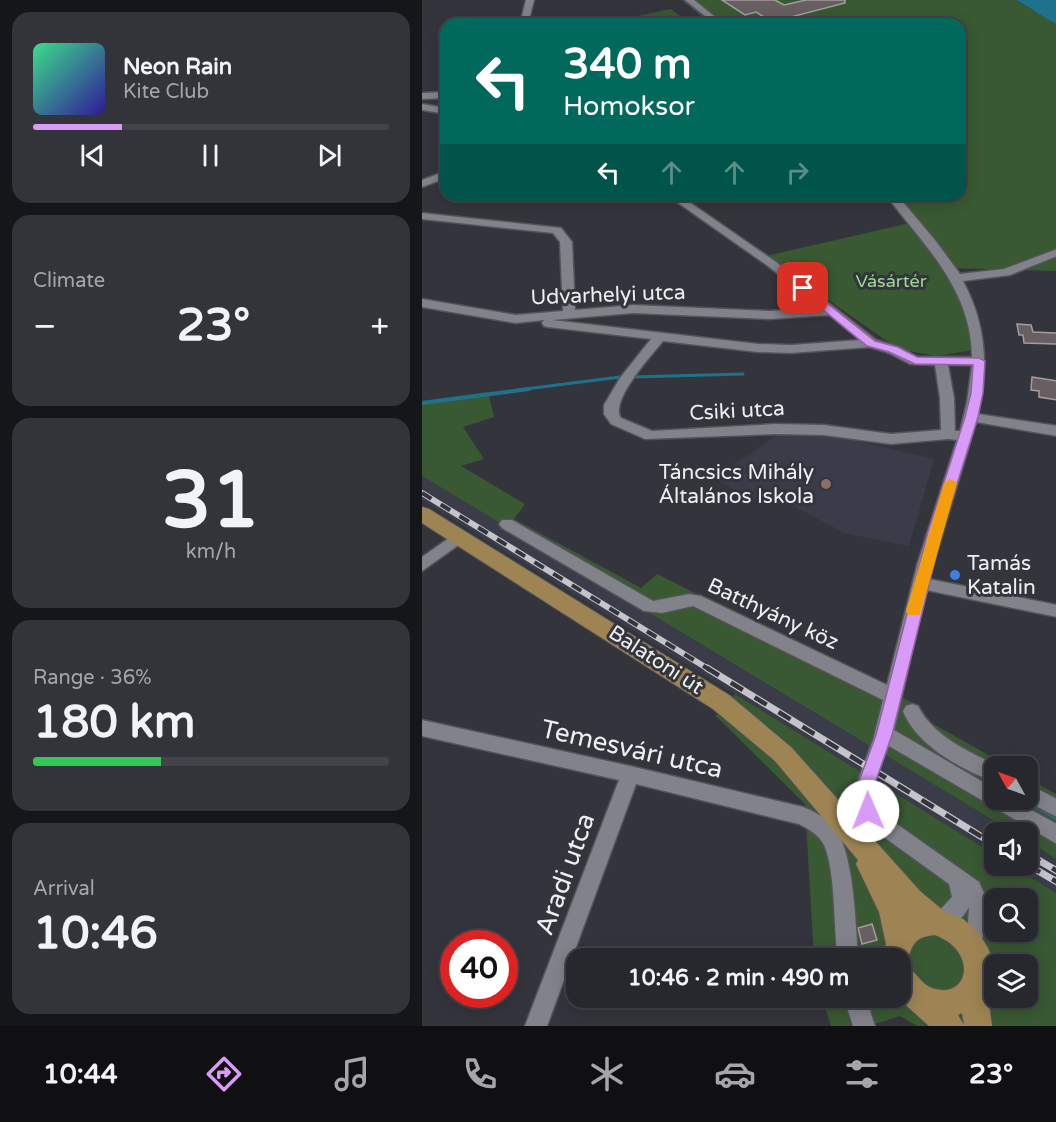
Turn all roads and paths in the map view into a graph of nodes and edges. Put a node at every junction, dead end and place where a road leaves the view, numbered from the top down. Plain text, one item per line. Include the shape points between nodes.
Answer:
1 (530, 0) edge
2 (689, 0) edge
3 (526, 18) edge
4 (712, 18) edge
5 (422, 96) edge
6 (440, 96) edge
7 (422, 107) edge
8 (440, 110) edge
9 (440, 176) edge
10 (422, 184) edge
11 (681, 201) edge
12 (896, 201) edge
13 (422, 216) edge
14 (1056, 252) edge
15 (958, 278) junction
16 (422, 303) edge
17 (833, 311) junction
18 (569, 314) junction
19 (516, 319) junction
20 (660, 336) junction
21 (871, 343) junction
22 (979, 361) junction
23 (941, 362) junction
24 (971, 417) junction
25 (1056, 431) edge
26 (948, 434) junction
27 (965, 437) junction
28 (422, 513) edge
29 (508, 524) dead end
30 (459, 537) junction
31 (422, 565) edge
32 (920, 583) junction
33 (1056, 611) edge
34 (892, 696) junction
35 (912, 711) dead end
36 (422, 728) edge
37 (884, 735) junction
38 (984, 768) edge
39 (630, 774) junction
40 (984, 792) edge
41 (1038, 798) edge
42 (1056, 809) edge
43 (1014, 810) edge
44 (1056, 835) edge
45 (859, 843) junction
46 (954, 876) junction
47 (938, 922) junction
48 (971, 944) junction
49 (847, 948) edge
50 (893, 948) edge
51 (896, 948) edge
52 (973, 988) junction
53 (911, 990) edge
54 (911, 992) edge
55 (858, 1008) edge
56 (536, 1026) edge
57 (864, 1026) edge
58 (950, 1026) edge
59 (978, 1026) edge

1 - 3 street
2 - 4 street
5 - 6 street
7 - 8 street
9 - 10 street
11 - 17 street
12 - 15 street
13 - 18 street via 557,230 566,242
14 - 15 street via 1006,272
15 - 22 street via 974,320
16 - 19 street, Udvarhelyi utca
17 - 18 street, Udvarhelyi utca via 770,315 645,309
17 - 21 street
18 - 19 street, Udvarhelyi utca
19 - 20 street
20 - 21 street via 791,349
20 - 26 street, Csiki utca via 611,405 616,421 650,436 776,429 824,430 891,439
21 - 23 street via 915,361
22 - 23 street
22 - 24 street
23 - 26 street
24 - 25 street
24 - 27 street
26 - 27 street, Csiki utca
27 - 32 street
28 - 30 main road, Balatoni út
29 - 34 street, Batthyány köz via 650,607 695,600
30 - 31 street
30 - 45 main road, Balatoni út via 721,702 783,754
32 - 33 street
32 - 34 street
34 - 37 street
35 - 38 street via 913,719 928,735
36 - 39 street, Temesvári utca
37 - 40 street
37 - 46 street via 864,792 868,811
39 - 49 street, Temesvári utca via 803,816 826,832 837,859
39 - 56 street, Aradi utca
41 - 42 street
43 - 44 street
45 - 47 main road, Balatoni út via 911,900
45 - 50 main road, Balatoni út via 892,910
46 - 47 street via 961,885 962,900 953,913
46 - 48 street via 978,898 981,914
47 - 48 main road, Balatoni út via 958,930
47 - 51 main road via 913,926
48 - 52 main road via 978,961
52 - 53 main road via 965,997 942,1004
52 - 59 main road
54 - 58 main road
55 - 57 street

